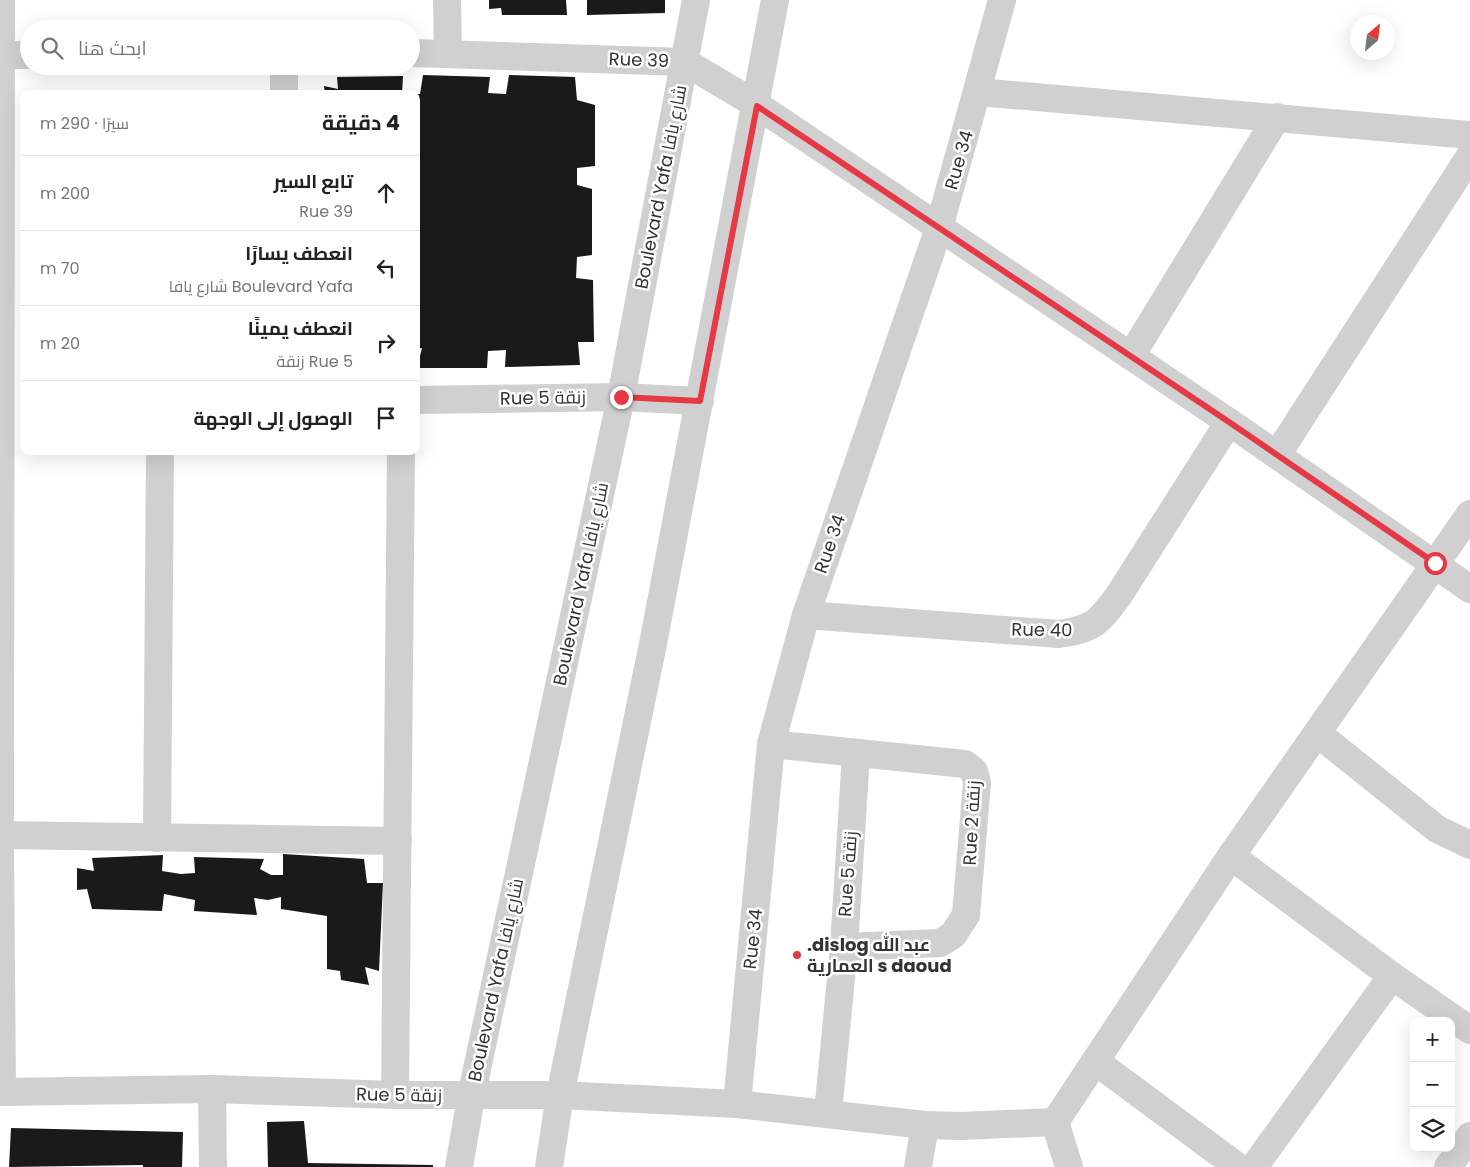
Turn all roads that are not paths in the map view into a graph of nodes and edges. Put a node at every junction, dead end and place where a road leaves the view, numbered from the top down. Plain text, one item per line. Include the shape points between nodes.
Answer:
1 (1, 0) edge
2 (447, 0) edge
3 (696, 0) edge
4 (775, 0) edge
5 (1002, 0) edge
6 (420, 53) edge
7 (448, 53) junction
8 (2, 55) junction
9 (20, 55) edge
10 (685, 62) junction
11 (284, 75) edge
12 (284, 90) edge
13 (978, 92) junction
14 (757, 106) junction
15 (1277, 117) junction
16 (1470, 135) edge
17 (1470, 156) edge
18 (939, 228) junction
19 (13, 230) edge
20 (1131, 356) junction
21 (621, 397) junction
22 (8, 399) edge
23 (420, 400) edge
24 (700, 401) junction
25 (1229, 422) junction
26 (160, 455) edge
27 (401, 455) edge
28 (1277, 455) junction
29 (1470, 514) edge
30 (1435, 563) junction
31 (1470, 589) edge
32 (806, 615) junction
33 (1317, 733) junction
34 (771, 744) junction
35 (856, 754) junction
36 (0, 757) edge
37 (0, 818) edge
38 (0, 836) edge
39 (157, 838) junction
40 (398, 841) junction
41 (1470, 845) edge
42 (0, 849) edge
43 (1231, 856) junction
44 (844, 947) junction
45 (1392, 976) junction
46 (1470, 1030) edge
47 (1095, 1061) junction
48 (212, 1089) junction
49 (1, 1092) edge
50 (394, 1096) junction
51 (472, 1096) junction
52 (560, 1096) junction
53 (736, 1104) junction
54 (828, 1113) junction
55 (1055, 1122) junction
56 (925, 1125) junction
57 (1470, 1136) edge
58 (213, 1167) edge
59 (459, 1167) edge
60 (549, 1167) edge
61 (918, 1167) edge
62 (1069, 1167) edge
63 (1238, 1167) edge
64 (1254, 1167) edge
65 (1448, 1167) edge

1 - 8 street
2 - 7 street
3 - 10 street, Boulevard Yafa شارع يافا
4 - 14 street
5 - 13 street, Rue 34
6 - 7 street, Rue 39
7 - 10 street, Rue 39
8 - 9 street
8 - 19 street
10 - 14 street, Rue 39
10 - 21 street, Boulevard Yafa شارع يافا
11 - 12 street
13 - 15 street
13 - 18 street, Rue 34
14 - 18 street, Rue 39
14 - 24 street
15 - 16 street
15 - 20 street
17 - 28 street
18 - 20 street, Rue 39
18 - 32 street, Rue 34
19 - 22 street
20 - 25 street, Rue 39
21 - 23 street, Rue 5 زنقة
21 - 24 street, Rue 5 زنقة
21 - 51 street, Boulevard Yafa شارع يافا
22 - 36 street
24 - 52 street via 652,654
25 - 28 street, Rue 39
25 - 32 street, Rue 40 via 1119,595 1100,620 1084,630 1059,634
26 - 39 street
27 - 40 street
28 - 30 street, Rue 39
29 - 30 street
30 - 31 street, Rue 39
30 - 33 street
32 - 34 street, Rue 34
33 - 41 street via 1437,829
33 - 43 street
34 - 35 street, Rue 2 زنقة
34 - 53 street, Rue 34
35 - 44 street, Rue 5 زنقة
35 - 44 street, Rue 2 زنقة via 965,764 974,771 977,782 966,915 953,935 940,943
36 - 37 street
38 - 39 street
39 - 40 street
40 - 50 street
42 - 49 street
43 - 45 street
43 - 47 street
44 - 54 street, Rue 5 زنقة
45 - 46 street
45 - 64 street
47 - 55 street
47 - 63 street
48 - 49 street, Rue 5 زنقة
48 - 50 street, Rue 5 زنقة
48 - 58 street
50 - 51 street, Rue 5 زنقة
51 - 52 street, Rue 5 زنقة
51 - 59 street, Boulevard Yafa شارع يافا
52 - 53 street, Rue 5 زنقة
52 - 60 street
53 - 54 street, Rue 5 زنقة
54 - 56 street, Rue 5 زنقة
55 - 56 street, Rue 5 زنقة
55 - 62 street
56 - 61 street
57 - 65 street

